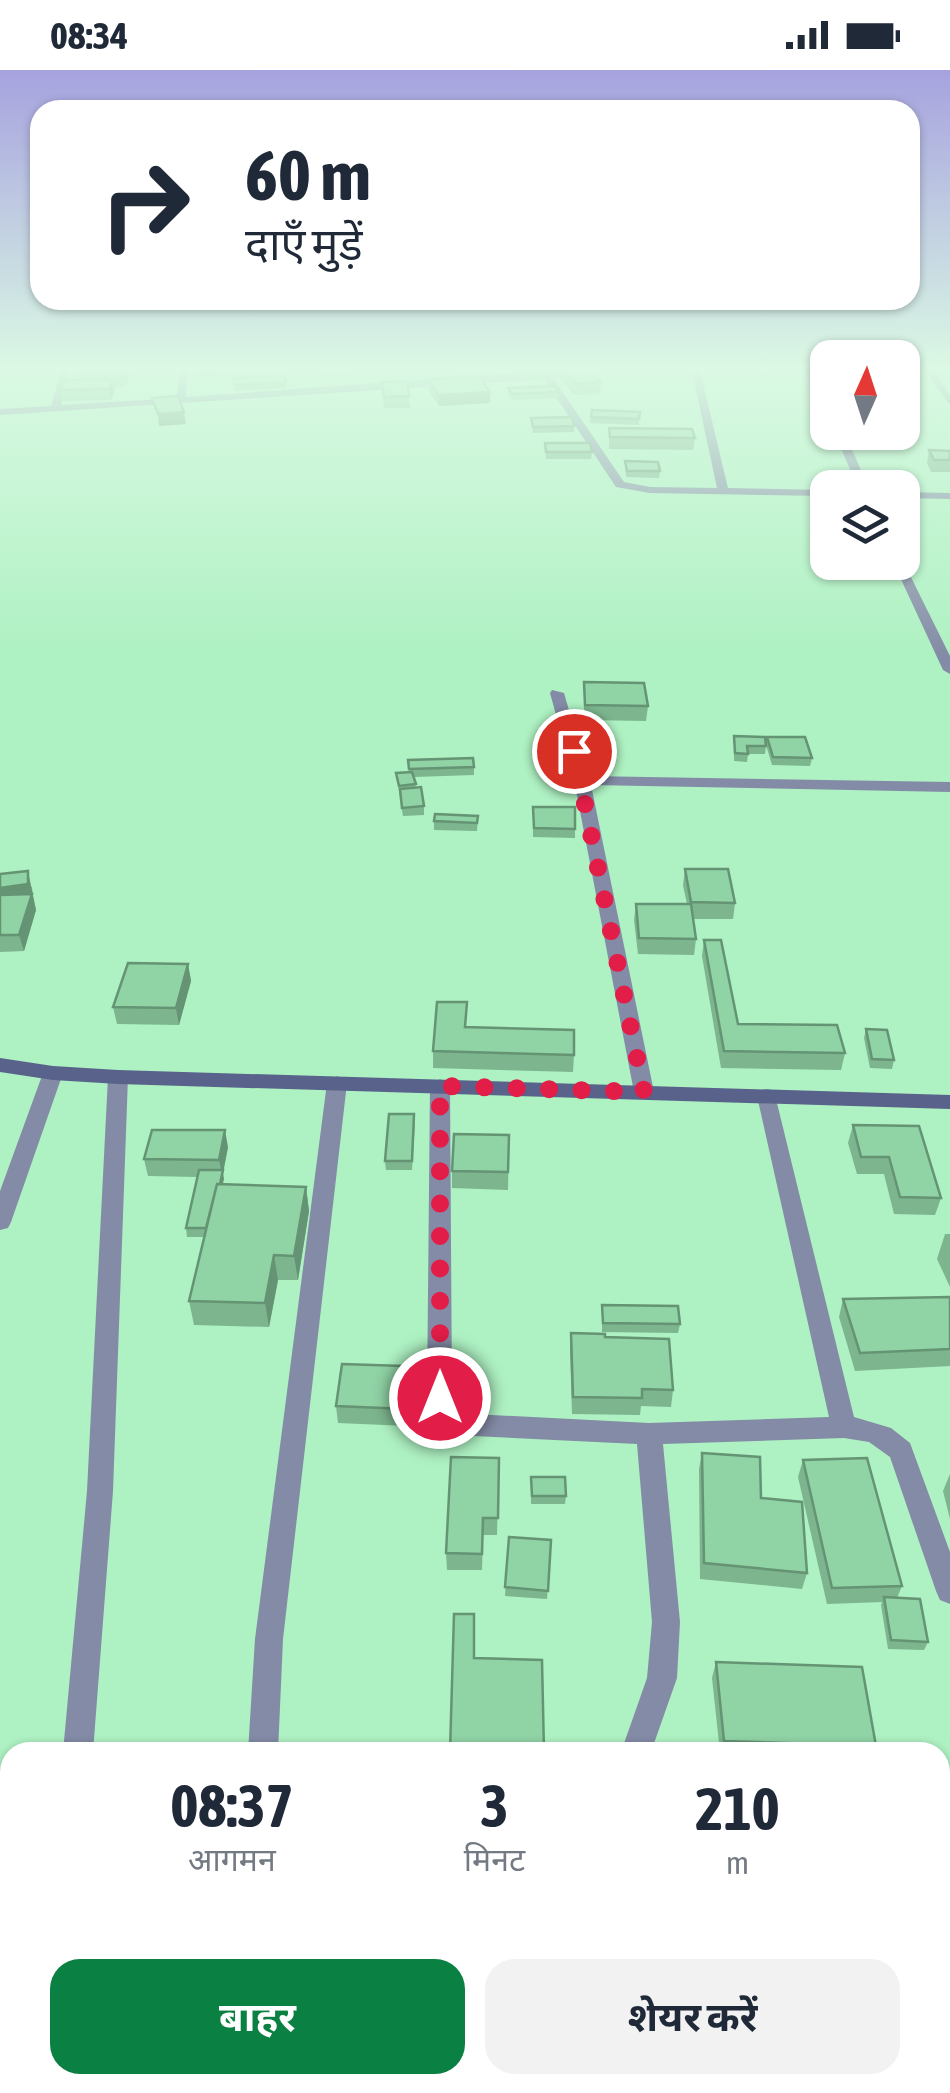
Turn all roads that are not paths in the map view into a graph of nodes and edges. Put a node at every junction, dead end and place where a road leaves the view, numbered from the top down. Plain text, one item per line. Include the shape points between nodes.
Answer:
1 (607, 465) edge
2 (717, 465) edge
3 (723, 491) junction
4 (810, 493) edge
5 (920, 495) edge
6 (950, 496) edge
7 (908, 580) edge
8 (950, 670) edge
9 (557, 693) dead end
10 (582, 780) junction
11 (950, 786) edge
12 (0, 1065) edge
13 (53, 1073) junction
14 (118, 1076) junction
15 (337, 1083) junction
16 (440, 1086) junction
17 (644, 1092) junction
18 (767, 1096) junction
19 (950, 1102) edge
20 (0, 1222) edge
21 (844, 1427) junction
22 (649, 1434) junction
23 (950, 1591) edge
24 (79, 1742) edge
25 (264, 1742) edge
26 (640, 1742) edge

1 - 3 street via 620,484
2 - 3 street
3 - 4 street
5 - 6 street
7 - 8 street
9 - 10 street
10 - 11 street
10 - 17 street
12 - 13 street
13 - 14 street
13 - 20 street
14 - 15 street
14 - 24 street via 100,1490
15 - 16 street
15 - 25 street via 269,1639
16 - 17 street
16 - 22 street via 440,1398 454,1421
17 - 18 street
18 - 19 street
18 - 21 street
21 - 22 street
21 - 23 street via 887,1436 901,1450
22 - 26 street via 666,1622 662,1678

